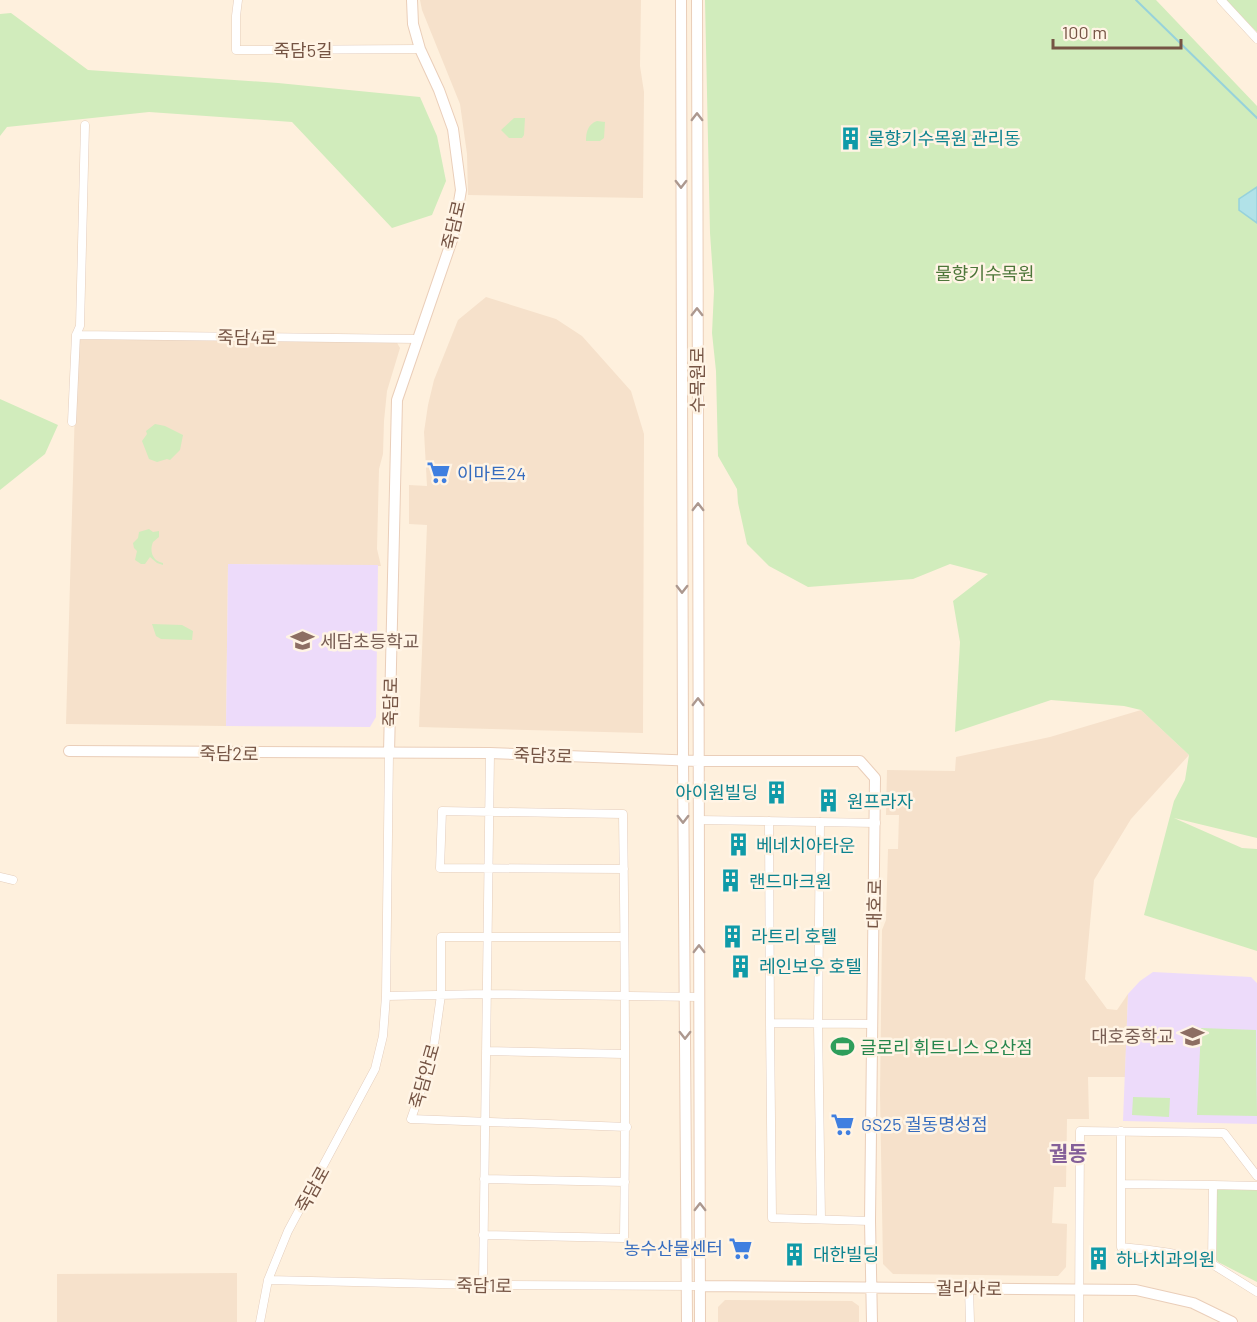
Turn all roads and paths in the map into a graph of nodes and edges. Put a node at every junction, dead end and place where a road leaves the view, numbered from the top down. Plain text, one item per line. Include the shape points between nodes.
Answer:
1 (238, 0) edge
2 (412, 0) edge
3 (681, 0) edge
4 (697, 0) edge
5 (1221, 0) edge
6 (1257, 39) edge
7 (420, 49) junction
8 (86, 125) dead end
9 (76, 335) junction
10 (418, 339) junction
11 (72, 422) dead end
12 (69, 751) dead end
13 (389, 753) junction
14 (490, 753) junction
15 (683, 760) junction
16 (698, 761) junction
17 (489, 812) junction
18 (698, 820) junction
19 (769, 821) junction
20 (820, 822) junction
21 (876, 823) junction
22 (488, 868) junction
23 (624, 869) junction
24 (0, 877) edge
25 (13, 880) dead end
26 (487, 936) junction
27 (624, 937) junction
28 (487, 994) junction
29 (441, 995) junction
30 (625, 995) junction
31 (386, 996) junction
32 (685, 997) junction
33 (699, 997) junction
34 (770, 1023) junction
35 (818, 1024) junction
36 (873, 1024) junction
37 (486, 1051) junction
38 (624, 1054) junction
39 (485, 1123) junction
40 (627, 1127) junction
41 (1121, 1131) junction
42 (1257, 1176) edge
43 (484, 1179) junction
44 (625, 1182) junction
45 (1121, 1184) junction
46 (1213, 1185) junction
47 (1257, 1186) edge
48 (821, 1219) junction
49 (870, 1221) junction
50 (483, 1235) junction
51 (1212, 1264) junction
52 (268, 1280) junction
53 (483, 1285) junction
54 (687, 1286) junction
55 (700, 1286) junction
56 (872, 1287) junction
57 (969, 1288) junction
58 (1079, 1289) junction
59 (1257, 1292) edge
60 (260, 1322) edge
61 (687, 1322) edge
62 (700, 1322) edge
63 (872, 1322) edge
64 (970, 1322) edge
65 (1079, 1322) edge
66 (1232, 1322) edge

1 - 7 street, 죽담5길 via 236,50
2 - 7 street, 죽담로
3 -> 15 street, 수목원로
16 -> 4 street, 수목원로
5 - 6 street
7 - 10 street, 죽담로 via 453,129 461,190 453,237
8 - 9 street via 80,326
9 - 10 street, 죽담4로
9 - 11 street
10 - 13 street, 죽담로 via 397,400
12 - 13 street, 죽담2로
13 - 14 street, 죽담3로
13 - 31 street, 죽담로
14 - 15 street, 죽담3로
14 - 17 street
15 - 16 street, 죽담3로
15 -> 32 street, 수목원로
16 - 18 street, 수목원로
16 - 21 street, 대호로 via 860,761 875,778
17 - 22 street
17 - 22 street via 442,811 440,868
17 - 23 street via 623,814
18 - 19 street
33 -> 18 street, 수목원로
19 - 20 street
19 - 34 street
20 - 21 street
20 - 35 street
21 - 36 street, 대호로
22 - 23 street
22 - 26 street
23 - 27 street
24 - 25 street
26 - 27 street, 죽담안로
26 - 28 street
26 - 29 street, 죽담안로 via 441,937
27 - 30 street
28 - 29 street
28 - 30 street
28 - 37 street
29 - 31 street
29 - 39 street, 죽담안로 via 432,1059 411,1119
30 - 32 street
30 - 38 street
31 - 52 street, 죽담로 via 375,1069 288,1231
32 - 33 street
32 -> 54 street, 수목원로
55 -> 33 street, 수목원로
34 - 35 street
34 - 48 street via 772,1218
35 - 36 street
35 - 48 street
36 - 49 street, 대호로
37 - 38 street
37 - 39 street
38 - 40 street
39 - 40 street, 죽담안로
39 - 43 street
40 - 44 street
41 - 42 street via 1224,1132
41 - 45 street
41 - 58 street via 1080,1131
43 - 44 street
43 - 50 street
44 - 50 street via 624,1238
45 - 46 street
45 - 51 street via 1121,1247 1170,1252
46 - 47 street
46 - 51 street
48 - 49 street
49 - 56 street, 대호로
50 - 53 street
51 - 59 street
52 - 53 street, 죽담1로
52 - 60 street, 죽담로
53 - 54 street, 죽담1로
54 - 55 street, 죽담1로
54 - 61 street, 수목원로
55 - 56 street, 궐리사로
55 - 62 street, 수목원로
56 - 57 street, 궐리사로
56 - 63 street, 대호로
57 - 58 street, 궐리사로
57 - 64 street
58 - 65 street
58 - 66 street, 궐리사로 via 1136,1290 1164,1295 1193,1303

